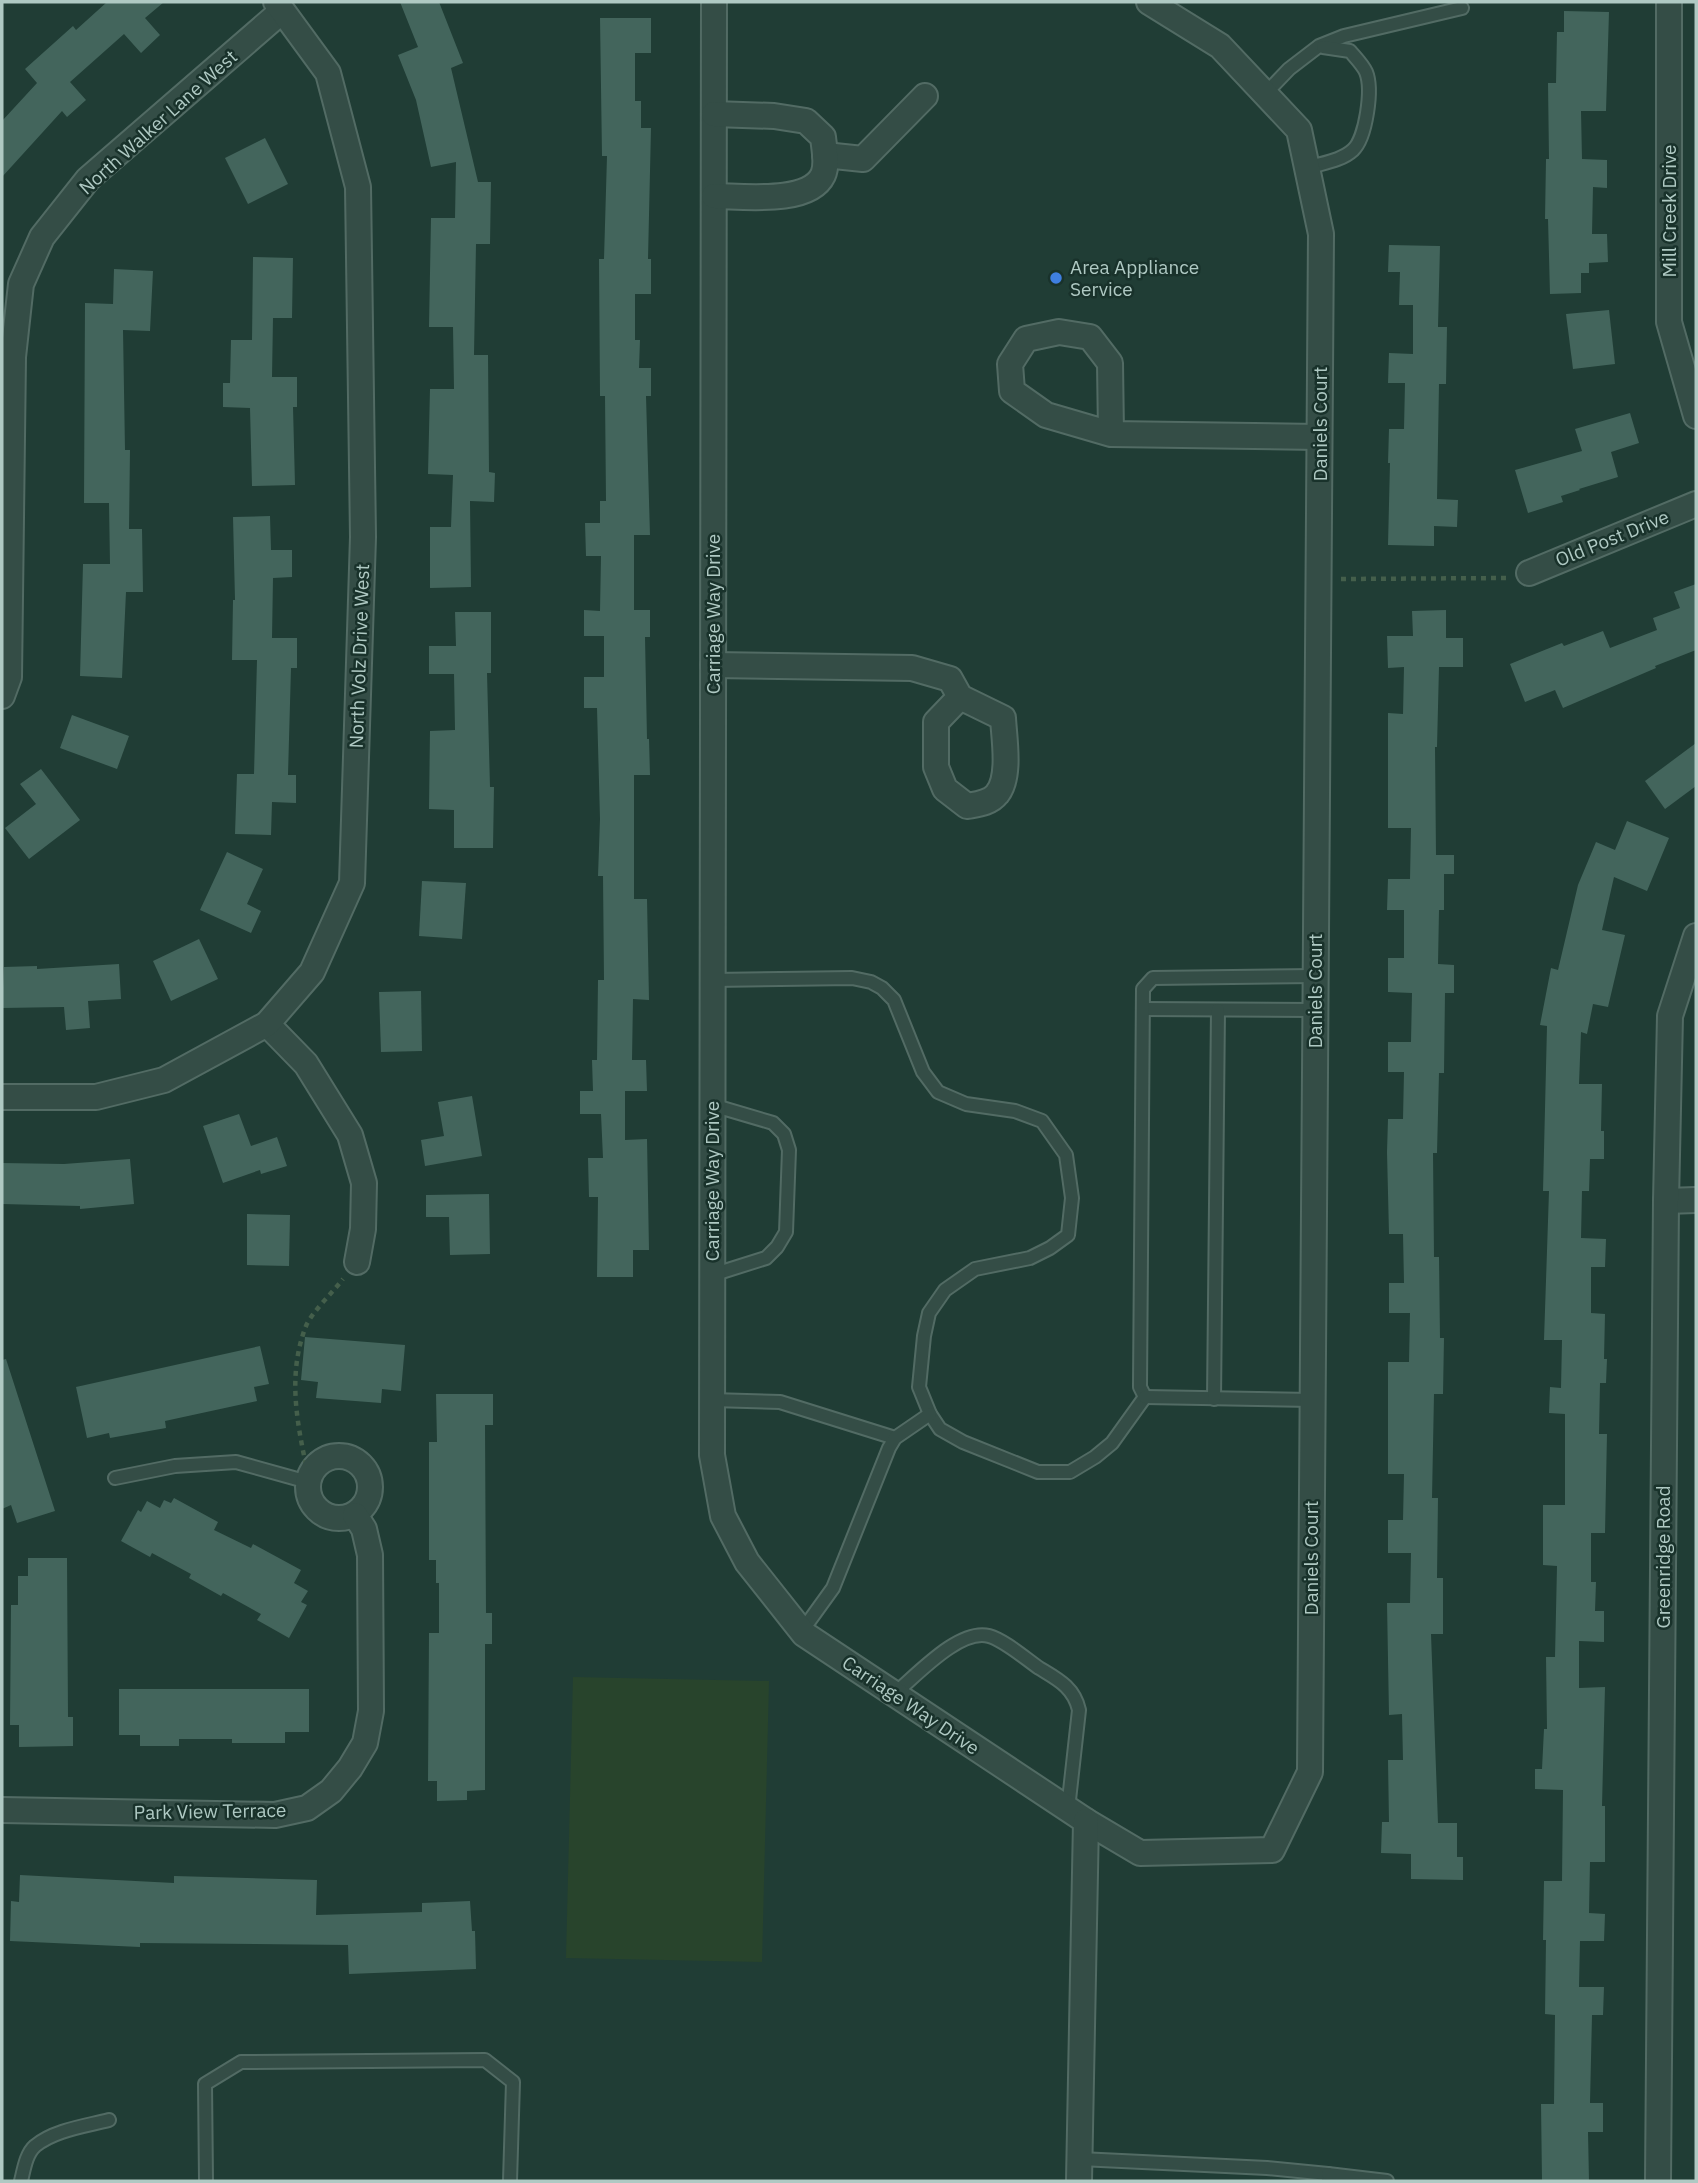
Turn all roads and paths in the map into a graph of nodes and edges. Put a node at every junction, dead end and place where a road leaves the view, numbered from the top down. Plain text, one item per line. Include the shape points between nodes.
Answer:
1 (714, 2) edge
2 (1149, 2) edge
3 (1669, 2) edge
4 (279, 6) edge
5 (1462, 8) dead end
6 (1320, 46) junction
7 (1265, 94) junction
8 (925, 96) dead end
9 (714, 114) junction
10 (825, 155) junction
11 (1307, 168) junction
12 (714, 196) junction
13 (1696, 416) edge
14 (1111, 434) junction
15 (1320, 437) junction
16 (1696, 504) edge
17 (1529, 573) joint
18 (1319, 579) junction
19 (713, 665) junction
20 (2, 696) edge
21 (960, 697) dead end
22 (1696, 936) edge
23 (1315, 976) junction
24 (713, 980) junction
25 (1143, 1009) junction
26 (1218, 1010) junction
27 (1315, 1010) junction
28 (267, 1024) junction
29 (2, 1097) edge
30 (712, 1105) junction
31 (1696, 1200) edge
32 (1666, 1201) junction
33 (357, 1262) joint
34 (712, 1275) junction
35 (1145, 1397) junction
36 (712, 1399) junction
37 (1214, 1399) junction
38 (1312, 1400) junction
39 (930, 1414) junction
40 (895, 1438) junction
41 (115, 1478) dead end
42 (308, 1480) junction
43 (355, 1515) junction
44 (802, 1631) junction
45 (894, 1694) junction
46 (2, 1810) edge
47 (1077, 1815) junction
48 (109, 2120) dead end
49 (1079, 2170) edge
50 (1267, 2175) edge
51 (1328, 2178) edge
52 (21, 2181) edge
53 (206, 2181) edge
54 (510, 2181) edge
55 (1387, 2181) edge
56 (1658, 2181) edge

1 - 9 street, Carriage Way Drive
2 - 7 street, Daniels Court via 1220,46
3 - 13 street, Mill Creek Drive via 1669,322
4 - 20 street, North Walker Lane West via 88,179 42,237 21,284 13,356 9,677
4 - 28 street, North Volz Drive West via 328,73 358,187 363,537 352,883 312,972
5 - 6 lane
6 - 7 lane
6 - 11 lane via 1350,51 1366,72 1367,107 1358,145 1341,158
7 - 11 street, Daniels Court via 1299,130
8 - 10 street via 863,159
9 - 10 street via 806,121 823,137
9 - 12 street, Carriage Way Drive
10 - 12 street via 823,175 803,191 787,196
11 - 15 street, Daniels Court via 1321,234
12 - 19 street, Carriage Way Drive
14 - 14 street via 1110,363 1090,337 1059,331 1026,339 1010,364 1012,391 1045,415
14 - 15 street
15 - 18 street, Daniels Court
16 - 17 street, Old Post Drive
17 - 18 path via 1500,580
18 - 23 street, Daniels Court
19 - 21 street via 912,668 950,679
19 - 24 street, Carriage Way Drive
22 - 32 street, Greenridge Road via 1670,1016
23 - 25 lane via 1153,978 1143,989
23 - 27 street, Daniels Court
24 - 30 street, Carriage Way Drive
24 - 39 lane via 852,978 870,982 894,1000 923,1072 937,1092 966,1104 1015,1111 1042,1121 1066,1155 1072,1198 1068,1235 1030,1258 975,1269 945,1290 929,1313 919,1387
25 - 26 lane
25 - 35 lane via 1140,1387
26 - 27 lane
26 - 37 lane
27 - 38 street, Daniels Court
28 - 29 street, North Volz Drive West via 164,1080 96,1097
28 - 33 street via 306,1063 351,1135 365,1183
30 - 34 street, Carriage Way Drive
30 - 34 lane via 773,1123 784,1134 789,1150 786,1231 777,1247 766,1258
31 - 32 street
32 - 56 street, Greenridge Road
33 - 42 path via 307,1324 293,1381
34 - 36 street, Carriage Way Drive
35 - 37 lane
35 - 39 lane via 1112,1443 1070,1472 1038,1472 963,1443 940,1429
36 - 40 lane via 780,1402
36 - 44 street, Carriage Way Drive via 712,1455 723,1516 747,1562
37 - 38 lane
38 - 47 street, Daniels Court via 1310,1772 1272,1850 1140,1853
39 - 40 lane
40 - 44 lane via 833,1588
41 - 42 lane via 175,1466 236,1462
42 - 43 street via 314,1507 325,1516
42 - 43 street via 318,1464 332,1457 359,1463 370,1487 366,1503
43 - 46 street, Park View Terrace via 364,1529 370,1555 371,1711 365,1743 331,1791 307,1808 275,1815
44 - 45 street, Carriage Way Drive
45 - 47 street, Carriage Way Drive
45 - 47 lane via 959,1640 976,1634 991,1636 1068,1686 1079,1710
47 - 49 street
48 - 52 lane via 51,2136 34,2147
49 - 50 lane
50 - 51 lane
51 - 55 lane
53 - 54 lane via 205,2084 241,2062 485,2060 513,2081

